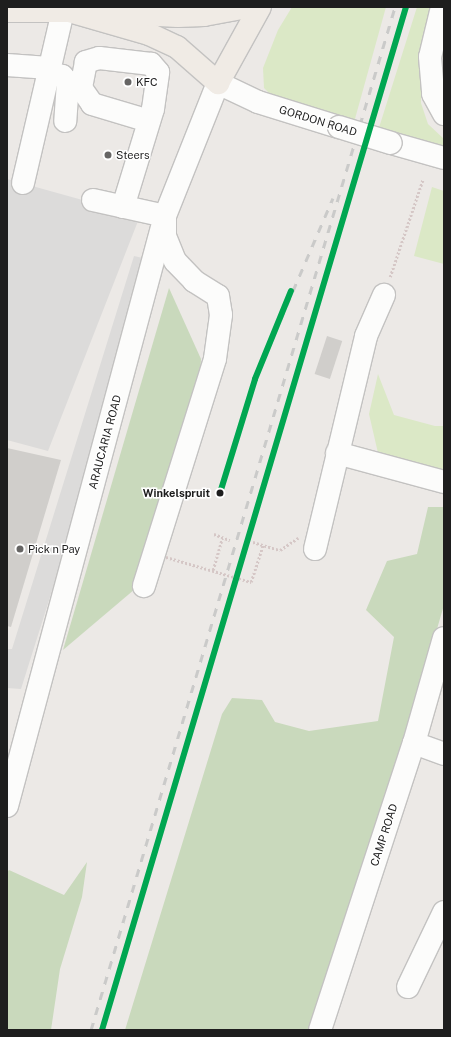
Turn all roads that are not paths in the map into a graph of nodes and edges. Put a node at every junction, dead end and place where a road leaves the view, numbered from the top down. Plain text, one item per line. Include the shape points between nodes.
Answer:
1 (178, 7) edge
2 (247, 7) edge
3 (260, 7) edge
4 (442, 7) edge
5 (7, 11) edge
6 (66, 11) junction
7 (151, 14) junction
8 (7, 65) edge
9 (48, 70) junction
10 (218, 83) junction
11 (444, 114) edge
12 (65, 121) dead end
13 (149, 121) dead end
14 (444, 158) edge
15 (23, 183) dead end
16 (93, 200) dead end
17 (123, 207) junction
18 (165, 216) junction
19 (384, 295) road end
20 (337, 453) junction
21 (444, 482) edge
22 (317, 541) road end
23 (144, 586) dead end
24 (442, 649) edge
25 (414, 743) junction
26 (444, 754) edge
27 (7, 806) edge
28 (444, 912) edge
29 (408, 987) dead end
30 (320, 1030) edge

1 - 7 street
2 - 7 main road via 204,15
3 - 10 main road
4 - 11 street via 430,57 433,94
5 - 6 main road
6 - 7 main road
6 - 9 street
6 - 10 main road via 149,34 177,48
8 - 9 street
9 - 12 street via 62,76 68,82
9 - 15 street
10 - 14 street, GORDON ROAD, bridge via 258,102
10 - 18 street, ARAUCARIA ROAD
13 - 17 street
16 - 17 street
17 - 18 street
18 - 23 street via 165,236 175,261 194,281 218,296 221,328 215,359
18 - 27 street, ARAUCARIA ROAD
19 - 20 street via 366,336
20 - 21 street
20 - 22 street
24 - 25 street, CAMP ROAD
25 - 26 street
25 - 30 street, CAMP ROAD
28 - 29 street

